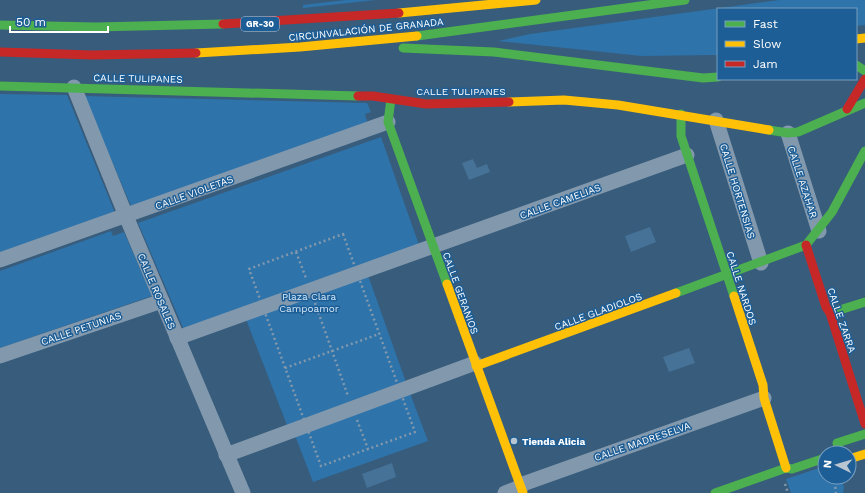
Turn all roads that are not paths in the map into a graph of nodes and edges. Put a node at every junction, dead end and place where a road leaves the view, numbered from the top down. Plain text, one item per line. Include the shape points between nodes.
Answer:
1 (536, 0) edge
2 (685, 0) edge
3 (521, 1) edge
4 (0, 25) edge
5 (348, 42) junction
6 (0, 52) edge
7 (717, 77) edge
8 (865, 79) edge
9 (0, 86) edge
10 (74, 88) junction
11 (391, 99) junction
12 (865, 103) edge
13 (847, 109) junction
14 (681, 114) junction
15 (716, 120) junction
16 (388, 122) junction
17 (788, 134) junction
18 (865, 151) edge
19 (687, 155) junction
20 (126, 216) junction
21 (819, 231) junction
22 (806, 245) junction
23 (432, 246) junction
24 (0, 260) edge
25 (761, 263) junction
26 (727, 276) junction
27 (162, 301) junction
28 (865, 302) edge
29 (830, 313) junction
30 (177, 338) junction
31 (0, 356) edge
32 (475, 365) junction
33 (859, 382) edge
34 (764, 398) junction
35 (865, 424) edge
36 (865, 434) edge
37 (838, 445) edge
38 (226, 455) junction
39 (817, 461) edge
40 (786, 468) junction
41 (521, 488) edge
42 (243, 493) edge
43 (505, 493) edge
44 (715, 493) edge

1 - 3 main road, CIRCUNVALACIÓN DE GRANADA / GR-30
2 - 5 main road, CIRCUNVALACIÓN DE GRANADA via 501,25
3 - 4 main road, CIRCUNVALACIÓN DE GRANADA / GR-30 via 349,18 226,25
5 - 6 main road, CIRCUNVALACIÓN DE GRANADA via 246,51 159,54
5 - 7 main road via 388,49 494,52 703,78
8 - 13 main road
9 - 10 main road, CALLE TULIPANES
10 - 11 main road, CALLE TULIPANES
10 - 20 street, CALLE ROSALES
11 - 14 main road, CALLE TULIPANES via 426,104 564,100
11 - 16 main road, CALLE GERANIOS
12 - 13 main road, CALLE TULIPANES
13 - 17 main road, CALLE TULIPANES via 800,133
14 - 15 main road, CALLE TULIPANES
14 - 19 main road, CALLE NARDOS via 681,136
15 - 17 main road, CALLE TULIPANES
15 - 25 street, CALLE HORTENSIAS
16 - 20 street, CALLE VIOLETAS
16 - 23 main road, CALLE GERANIOS
17 - 21 street, CALLE AZAHAR
18 - 21 main road via 840,202
19 - 23 street, CALLE CAMELIAS
19 - 26 main road, CALLE NARDOS
20 - 24 street, CALLE VIOLETAS
20 - 27 street, CALLE ROSALES
21 - 22 main road
22 - 25 main road, CALLE GLADIOLOS
22 - 29 main road, CALLE ZARRA
23 - 30 street
23 - 32 main road, CALLE GERANIOS
25 - 26 main road, CALLE GLADIOLOS
26 - 32 main road, CALLE GLADIOLOS
26 - 34 main road, CALLE NARDOS
27 - 30 street, CALLE ROSALES
27 - 31 street, CALLE PETUNIAS
28 - 29 main road
29 - 33 main road, CALLE ZARRA
30 - 38 street, CALLE ROSALES
32 - 38 street
32 - 41 main road, CALLE GERANIOS
33 - 35 main road, CALLE ZARRA
34 - 40 main road, CALLE NARDOS
34 - 41 street, CALLE MADRESELVA
36 - 37 main road via 837,443
38 - 42 street, CALLE ROSALES
39 - 40 main road via 792,469
40 - 44 main road
41 - 43 street, CALLE MADRESELVA

